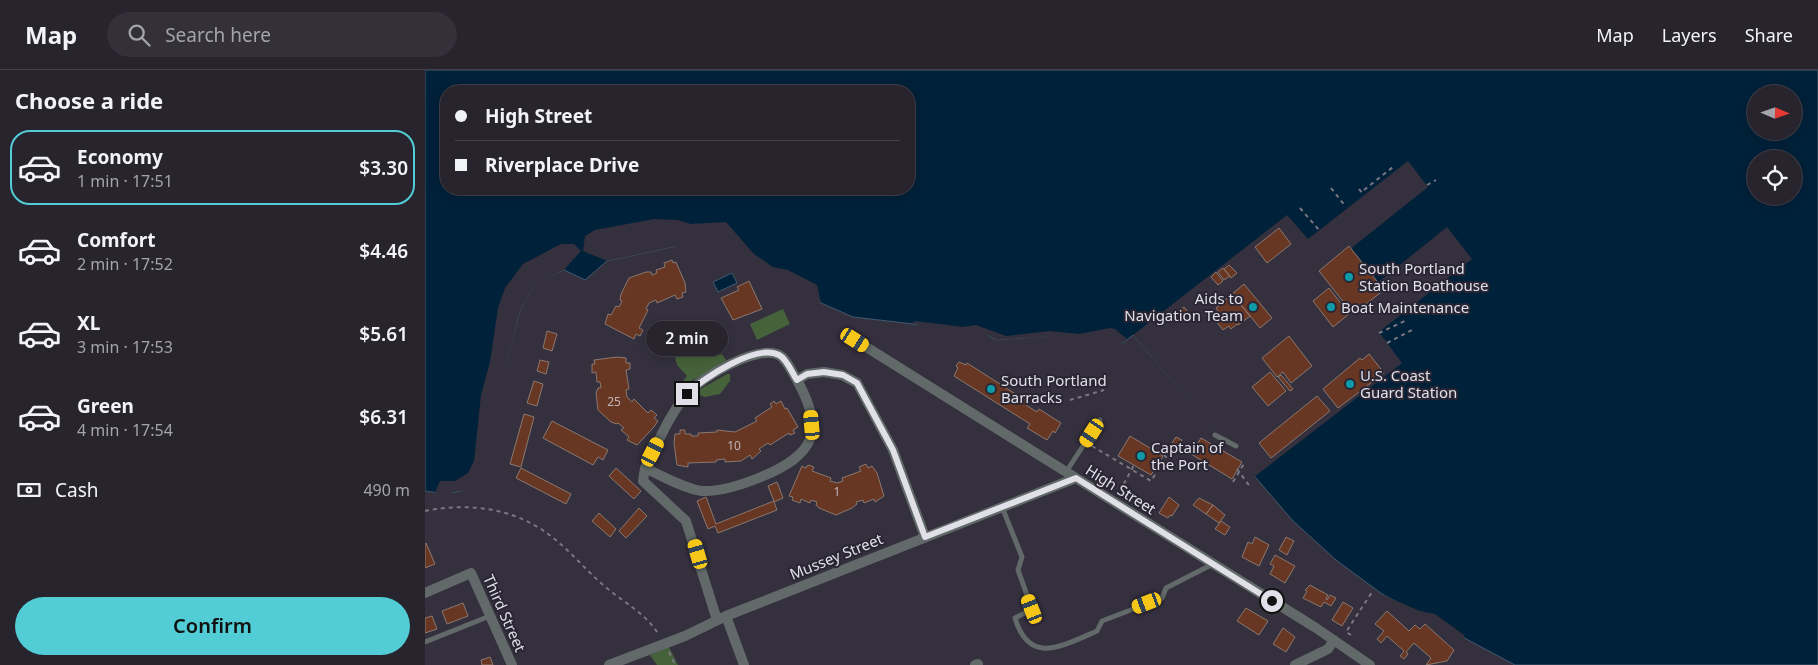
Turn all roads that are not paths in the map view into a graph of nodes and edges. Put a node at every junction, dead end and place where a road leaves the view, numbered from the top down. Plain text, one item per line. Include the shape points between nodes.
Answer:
1 (855, 340) dead end
2 (797, 380) junction
3 (1100, 420) dead end
4 (1215, 435) dead end
5 (1236, 446) dead end
6 (645, 468) junction
7 (1066, 472) junction
8 (1076, 478) junction
9 (1002, 507) junction
10 (925, 537) junction
11 (1213, 564) junction
12 (425, 593) edge
13 (491, 616) junction
14 (722, 618) junction
15 (1334, 640) junction
16 (425, 642) edge
17 (512, 665) edge
18 (609, 665) edge
19 (744, 665) edge
20 (1295, 665) edge
21 (1370, 665) edge

1 - 7 street, High Street
2 - 6 street via 781,356 761,352 698,383 676,409
2 - 6 street via 811,413 811,434 805,449 783,468 746,483 702,491
2 - 10 street via 807,374 824,372 843,375 857,383 893,450
3 - 7 lane
4 - 5 lane
6 - 14 street via 643,481 687,521
7 - 8 street, High Street
8 - 9 street, Mussey Street
8 - 11 street, High Street
9 - 10 street, Mussey Street
9 - 11 lane via 1022,557 1018,570 1032,609 1015,618 1019,636 1034,649 1048,652 1097,631 1102,621 1162,598 1166,588
10 - 14 street, Mussey Street
11 - 15 street, High Street
12 - 13 street, Third Street via 471,573
13 - 16 lane
13 - 17 street, Third Street
14 - 18 street, Mussey Street
14 - 19 street
15 - 20 street via 1328,649
15 - 21 street, High Street

